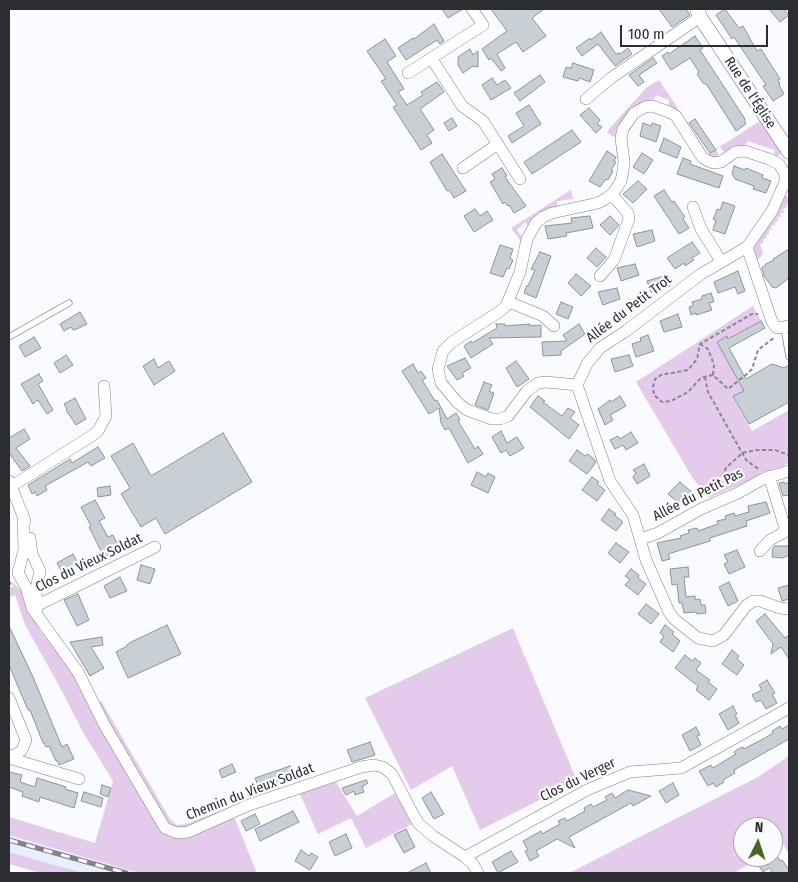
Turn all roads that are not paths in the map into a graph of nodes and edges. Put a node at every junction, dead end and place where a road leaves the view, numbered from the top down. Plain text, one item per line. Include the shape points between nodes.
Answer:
1 (472, 9) edge
2 (699, 13) edge
3 (432, 59) junction
4 (408, 73) dead end
5 (586, 99) dead end
6 (498, 144) junction
7 (789, 152) edge
8 (789, 158) edge
9 (779, 164) junction
10 (462, 168) dead end
11 (520, 178) dead end
12 (612, 195) junction
13 (693, 207) dead end
14 (747, 247) junction
15 (721, 261) junction
16 (600, 276) dead end
17 (508, 302) junction
18 (69, 303) dead end
19 (554, 326) dead end
20 (786, 327) edge
21 (9, 337) edge
22 (789, 357) edge
23 (577, 385) junction
24 (104, 386) dead end
25 (789, 471) edge
26 (769, 476) junction
27 (10, 483) edge
28 (23, 514) junction
29 (641, 539) junction
30 (155, 547) dead end
31 (760, 551) dead end
32 (37, 563) junction
33 (18, 571) edge
34 (39, 577) junction
35 (36, 606) junction
36 (789, 609) edge
37 (40, 618) junction
38 (9, 698) edge
39 (789, 708) edge
40 (9, 757) edge
41 (79, 779) dead end
42 (466, 857) junction
43 (478, 873) edge

1 - 3 street via 483,25
2 - 5 street
2 - 7 street, Rue de l'Église
3 - 4 street
3 - 6 street via 462,106 483,121
6 - 10 street
6 - 11 street
8 - 9 street
9 - 12 street via 745,151 735,152 721,162 708,161 676,116 648,106 634,113 623,129 624,171
9 - 14 street, Allée du Petit Trot via 785,174 784,186 772,211
12 - 16 street via 628,213 629,219 614,260
12 - 17 street via 598,203 547,215 536,223 527,239 520,272
13 - 15 street via 700,229
14 - 15 street, Allée du Petit Trot
14 - 20 street via 773,325
15 - 23 street, Allée du Petit Trot via 621,336 600,348
17 - 19 street via 543,316
17 - 23 street via 503,310 443,351 438,374 446,391 467,410 500,419 508,416 527,391 538,383
18 - 21 lane
20 - 22 lane
23 - 29 street, Allée du Petit Pas via 608,475 630,509
24 - 27 street via 106,416 98,431
25 - 26 street, Allée du Petit Pas
26 - 29 street, Allée du Petit Pas
26 - 31 street via 785,528
27 - 28 street, Chemin du Vieux Soldat
28 - 32 street, Chemin du Vieux Soldat
28 - 33 street, Chemin du Vieux Soldat via 24,550
29 - 36 street, Allée du Petit Pas via 646,560 669,612 677,623 698,638 708,641 720,638 753,602
30 - 35 street, Clos du Vieux Soldat
32 - 33 street via 29,560
32 - 34 street
33 - 34 street via 30,583
33 - 37 street, Chemin du Vieux Soldat via 32,608
34 - 35 street, Chemin du Vieux Soldat
35 - 37 street, Chemin du Vieux Soldat
37 - 42 street, Chemin du Vieux Soldat via 78,672 105,726 162,825 169,831 188,832 241,808 374,765 386,768 392,774 419,824
38 - 40 street via 26,740 22,750
39 - 42 street, Clos du Verger via 681,768 630,772 587,790
40 - 41 street
42 - 43 street, Chemin du Vieux Soldat

